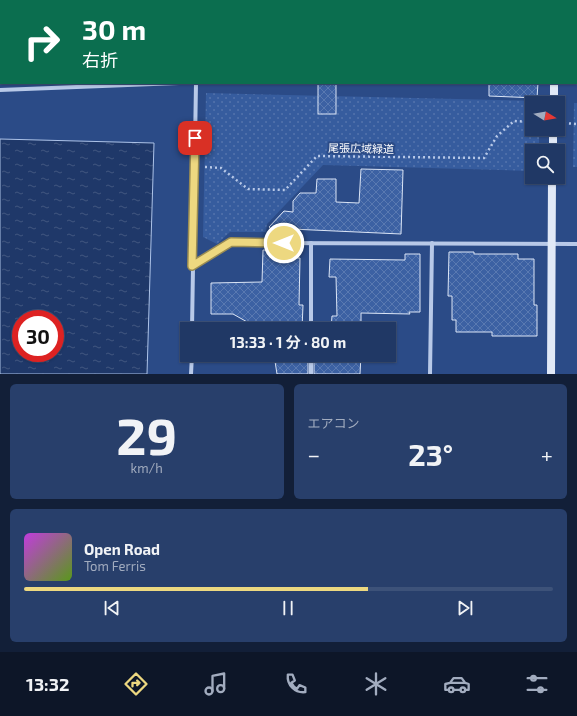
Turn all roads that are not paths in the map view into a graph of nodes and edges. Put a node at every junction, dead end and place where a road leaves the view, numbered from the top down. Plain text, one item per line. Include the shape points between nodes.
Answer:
1 (153, 84) edge
2 (196, 84) edge
3 (554, 84) edge
4 (0, 90) edge
5 (554, 96) edge
6 (552, 184) edge
7 (311, 243) junction
8 (432, 243) junction
9 (551, 244) junction
10 (577, 244) edge
11 (192, 266) junction
12 (192, 322) edge
13 (311, 322) edge
14 (192, 362) edge
15 (311, 362) edge
16 (191, 374) edge
17 (311, 374) edge
18 (430, 374) edge
19 (551, 374) edge

1 - 4 street
2 - 11 street
3 - 5 street
6 - 9 street
7 - 8 street
7 - 11 street via 231,242
7 - 13 street
8 - 9 street
8 - 18 street
9 - 10 street
9 - 19 street
11 - 12 street
14 - 16 street
15 - 17 street

